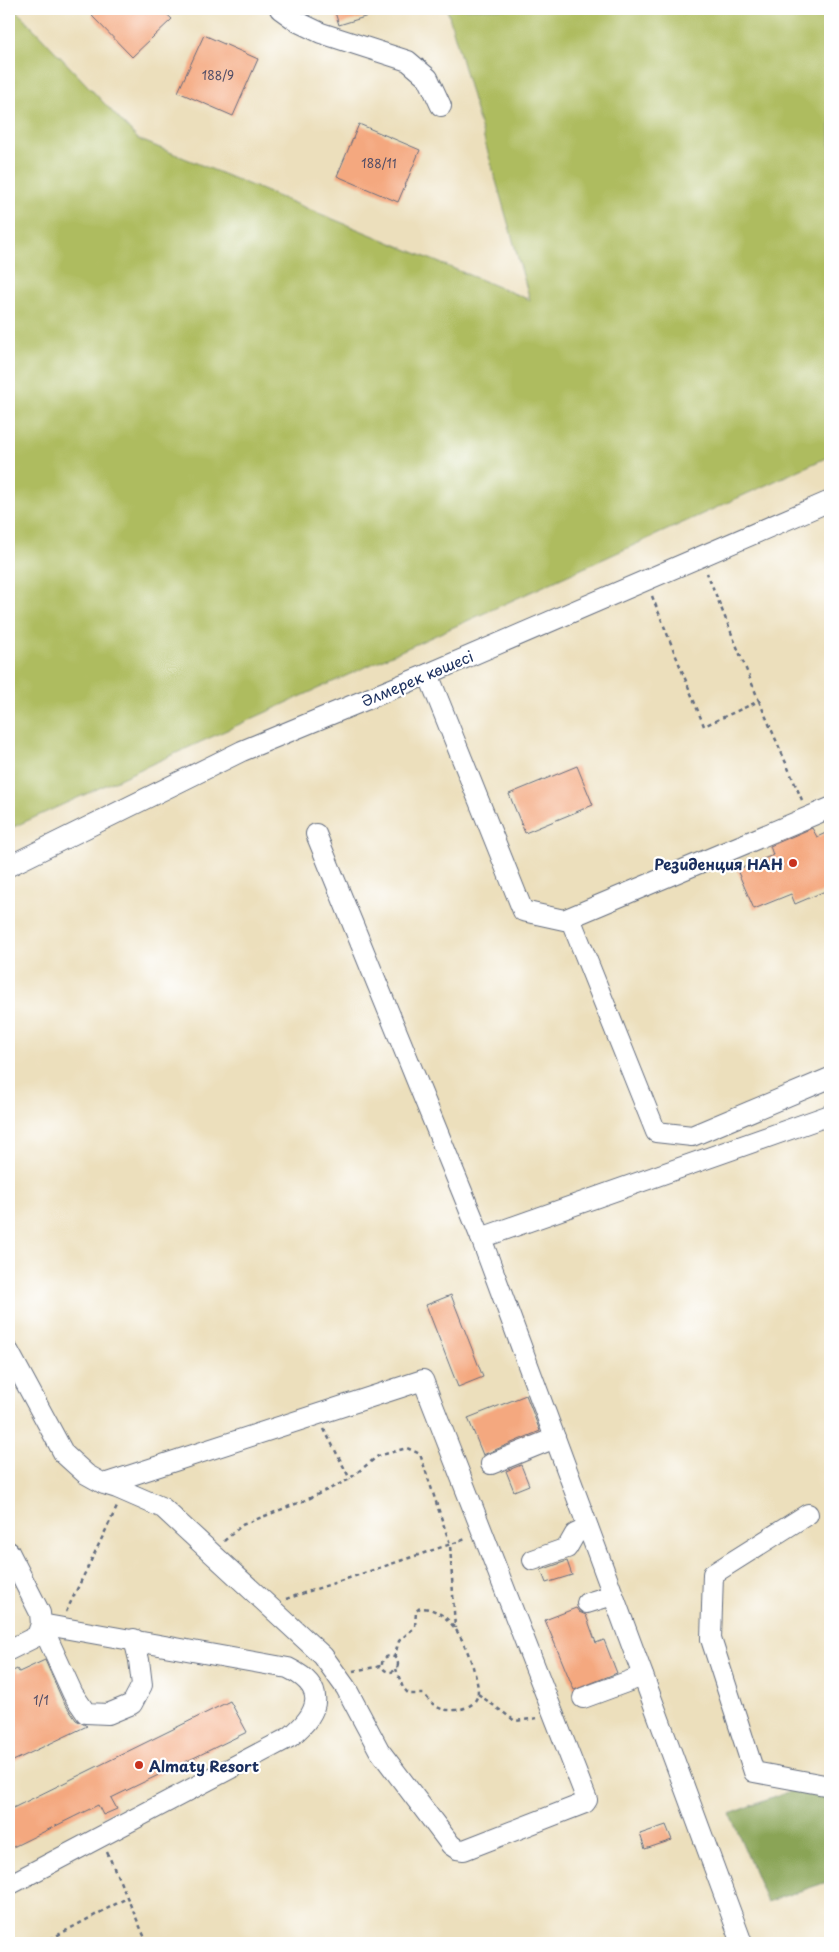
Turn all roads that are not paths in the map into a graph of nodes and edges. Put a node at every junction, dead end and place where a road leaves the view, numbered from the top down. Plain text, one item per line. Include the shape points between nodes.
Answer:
1 (280, 9) edge
2 (441, 106) dead end
3 (830, 501) edge
4 (428, 674) junction
5 (830, 808) edge
6 (316, 834) dead end
7 (9, 866) edge
8 (570, 918) junction
9 (830, 1078) edge
10 (830, 1114) edge
11 (481, 1238) junction
12 (9, 1352) edge
13 (555, 1438) junction
14 (492, 1464) dead end
15 (104, 1484) junction
16 (808, 1514) dead end
17 (588, 1528) junction
18 (9, 1552) edge
19 (533, 1560) dead end
20 (613, 1595) junction
21 (587, 1604) dead end
22 (50, 1626) junction
23 (134, 1640) junction
24 (9, 1650) edge
25 (643, 1676) junction
26 (583, 1698) dead end
27 (830, 1786) edge
28 (9, 1885) edge
29 (742, 1943) edge

1 - 2 street via 321,33 408,61 428,78
3 - 4 street, Әлмерек көшесі
4 - 7 street, Әлмерек көшесі via 242,751
4 - 8 street via 523,911 564,920
5 - 8 street
6 - 11 street
8 - 9 street via 656,1132 692,1136
10 - 11 street
11 - 13 street
12 - 15 street via 64,1454 86,1474
13 - 14 street
13 - 17 street
15 - 15 street via 163,1508 323,1656 346,1688 378,1750 457,1849 464,1850 585,1803 554,1715 423,1380
16 - 27 street via 713,1574 711,1639 754,1772
17 - 19 street via 575,1534 567,1548
17 - 20 street
18 - 22 street
20 - 21 street
20 - 25 street
22 - 23 street
22 - 23 street via 73,1694 86,1713 108,1714 132,1704 142,1685
22 - 24 street
23 - 28 street via 288,1668 310,1683 316,1705 310,1717 290,1737
25 - 26 street
25 - 29 street

